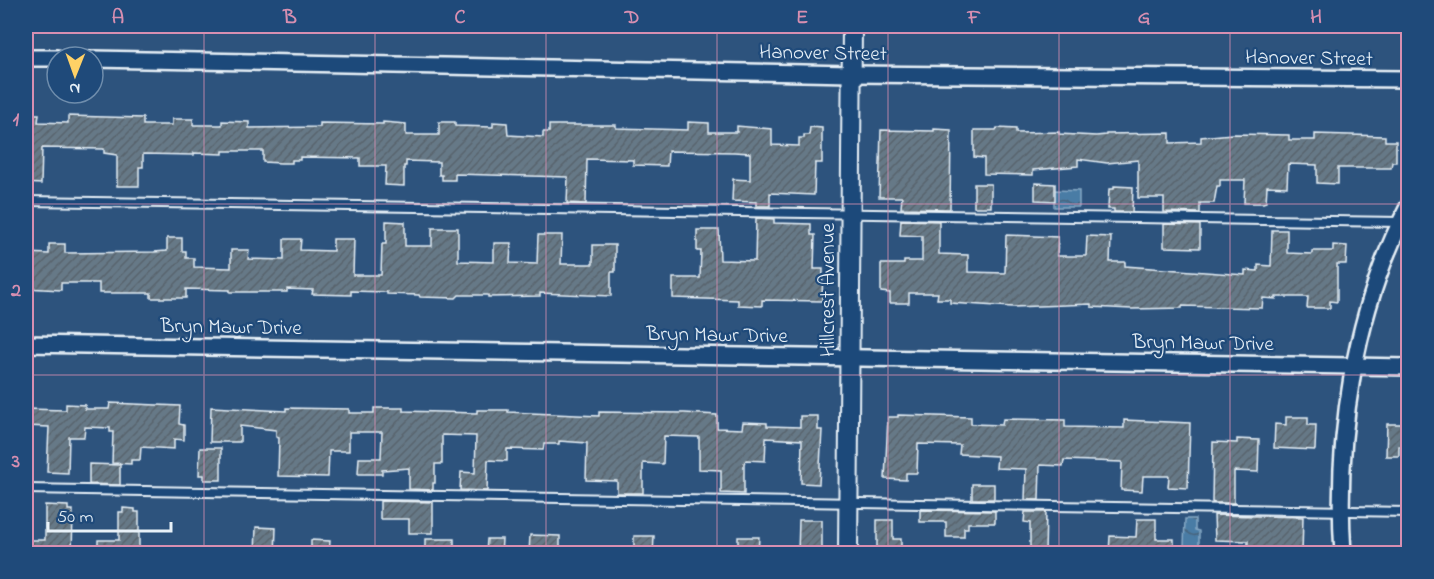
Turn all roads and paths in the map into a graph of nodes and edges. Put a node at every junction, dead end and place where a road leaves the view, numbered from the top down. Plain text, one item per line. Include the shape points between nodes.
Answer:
1 (852, 26) edge
2 (26, 58) edge
3 (45, 58) edge
4 (105, 59) edge
5 (851, 74) junction
6 (1408, 79) edge
7 (26, 201) edge
8 (1408, 207) edge
9 (849, 213) junction
10 (1405, 222) edge
11 (26, 344) edge
12 (850, 358) junction
13 (1355, 366) junction
14 (1408, 367) edge
15 (26, 489) edge
16 (849, 504) junction
17 (1341, 511) junction
18 (1408, 512) edge
19 (848, 554) edge
20 (1344, 554) edge

1 - 5 street, Hillcrest Avenue
2 - 3 street
4 - 5 street, Hanover Street
5 - 6 street, Hanover Street
5 - 9 street, Hillcrest Avenue
7 - 9 lane
8 - 10 street
9 - 10 lane
9 - 12 street, Hillcrest Avenue
10 - 13 street via 1382,267
11 - 12 street, Bryn Mawr Drive
12 - 13 street, Bryn Mawr Drive
12 - 16 street, Hillcrest Avenue
13 - 14 street, Bryn Mawr Drive
13 - 17 street via 1346,418
15 - 16 lane
16 - 17 lane
16 - 19 street, Hillcrest Avenue
17 - 18 lane
17 - 20 street

